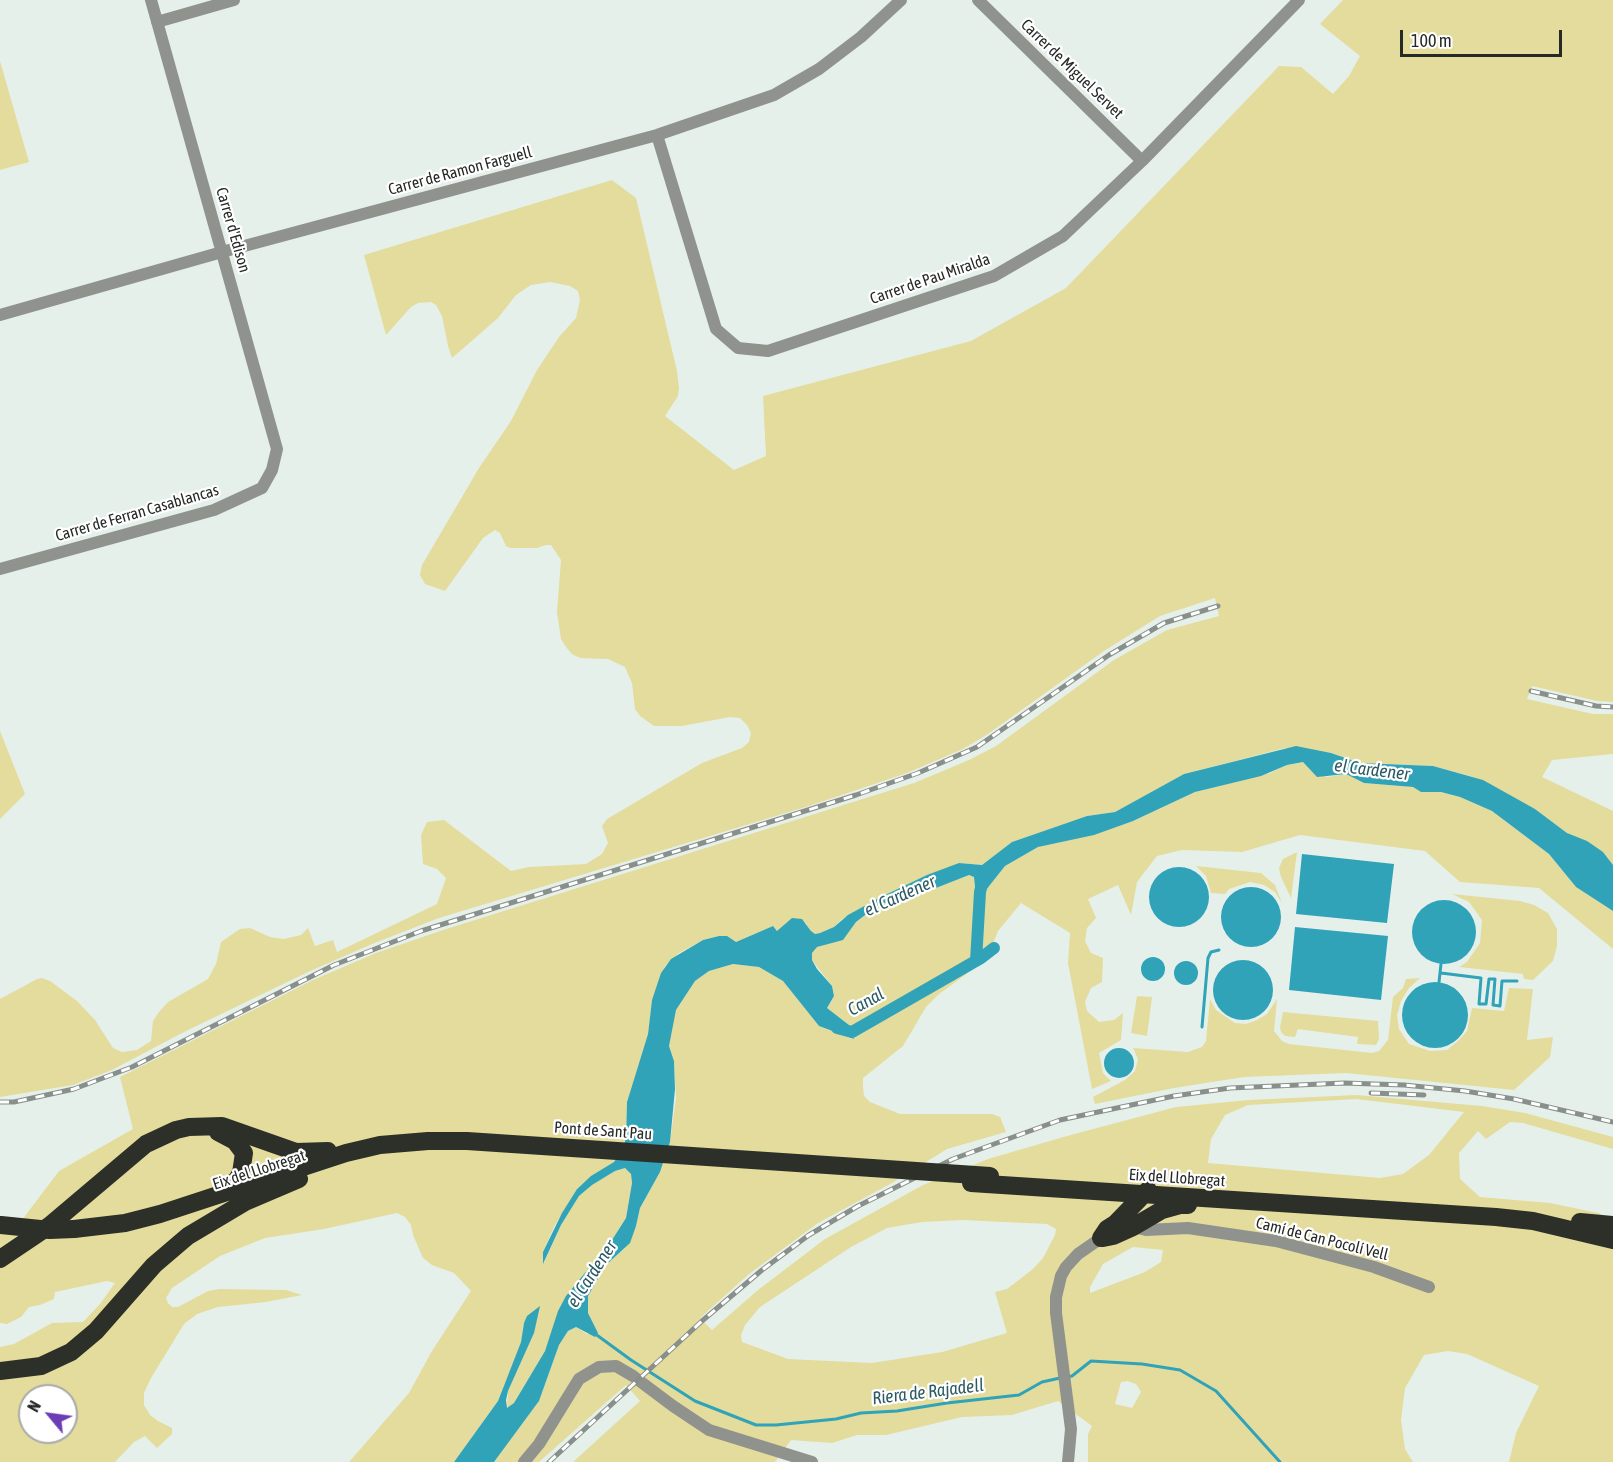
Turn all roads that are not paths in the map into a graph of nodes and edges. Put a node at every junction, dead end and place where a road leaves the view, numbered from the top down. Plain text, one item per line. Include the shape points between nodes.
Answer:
1 (151, 0) edge
2 (234, 0) edge
3 (901, 0) edge
4 (978, 0) edge
5 (1299, 0) edge
6 (157, 22) junction
7 (657, 135) junction
8 (1142, 161) junction
9 (222, 252) junction
10 (0, 315) edge
11 (272, 470) joint
12 (0, 569) edge
13 (202, 1127) junction
14 (380, 1145) junction
15 (466, 1145) junction
16 (736, 1163) joint
17 (867, 1172) junction
18 (309, 1174) junction
19 (1102, 1187) junction
20 (1204, 1194) junction
21 (1142, 1195) junction
22 (160, 1214) junction
23 (1580, 1222) junction
24 (0, 1225) edge
25 (1136, 1225) junction
26 (1613, 1225) edge
27 (1613, 1231) edge
28 (0, 1234) edge
29 (69, 1234) junction
30 (1104, 1234) junction
31 (1613, 1240) edge
32 (0, 1259) edge
33 (1429, 1287) dead end
34 (0, 1371) edge
35 (524, 1462) edge
36 (812, 1462) edge
37 (1068, 1462) edge

1 - 6 street, Carrer d'Edison
2 - 6 street
3 - 7 street, Carrer de Ramon Farguell via 819,69 774,94
4 - 8 street, Carrer de Miguel Servet
5 - 8 street, Carrer de Pau Miralda
6 - 9 street, Carrer d'Edison
7 - 8 street, Carrer de Pau Miralda via 716,329 738,348 768,351 994,276 1064,236
7 - 9 street, Carrer de Ramon Farguell
9 - 10 street, Carrer de Ramon Farguell
9 - 11 street, Carrer d'Edison via 277,449
11 - 12 street, Carrer de Ferran Casablancas via 262,488 214,510
13 - 14 highway via 228,1127 296,1152 327,1151 362,1143
13 - 22 highway via 224,1134 240,1146 244,1153 241,1173 226,1187 176,1203
13 - 32 highway via 176,1130 146,1144 49,1226
14 - 15 highway, Eix del Llobregat via 428,1140
14 - 22 highway, Eix del Llobregat via 310,1163
15 - 16 highway, Pont de Sant Pau
15 - 18 highway, Eix del Llobregat via 345,1161
16 - 17 highway, Eix del Llobregat
17 - 19 highway, Eix del Llobregat, bridge via 990,1176
17 - 19 highway, Eix del Llobregat via 971,1183
18 - 29 highway, Eix del Llobregat via 134,1230 81,1238
18 - 34 highway via 236,1207 188,1236 154,1265 102,1324 71,1352 41,1366
19 - 20 highway, Eix del Llobregat
19 - 21 highway via 1135,1188
19 - 30 highway via 1111,1203
20 - 21 highway via 1149,1190
20 - 23 highway, Eix del Llobregat via 1354,1197 1544,1214
20 - 25 highway via 1193,1205 1162,1210
20 - 31 highway, Eix del Llobregat via 1533,1221
21 - 25 highway via 1145,1209
21 - 30 highway
22 - 29 highway, Eix del Llobregat
23 - 26 highway
23 - 27 highway, Eix del Llobregat
24 - 29 highway, bridge
25 - 30 highway via 1113,1236
25 - 33 street, Camí de Can Pocolí Vell via 1146,1230 1188,1228 1276,1241 1374,1267
28 - 29 highway
30 - 37 street via 1072,1260 1061,1276 1056,1297 1071,1429
35 - 36 street via 579,1378 599,1367 616,1366 709,1430

